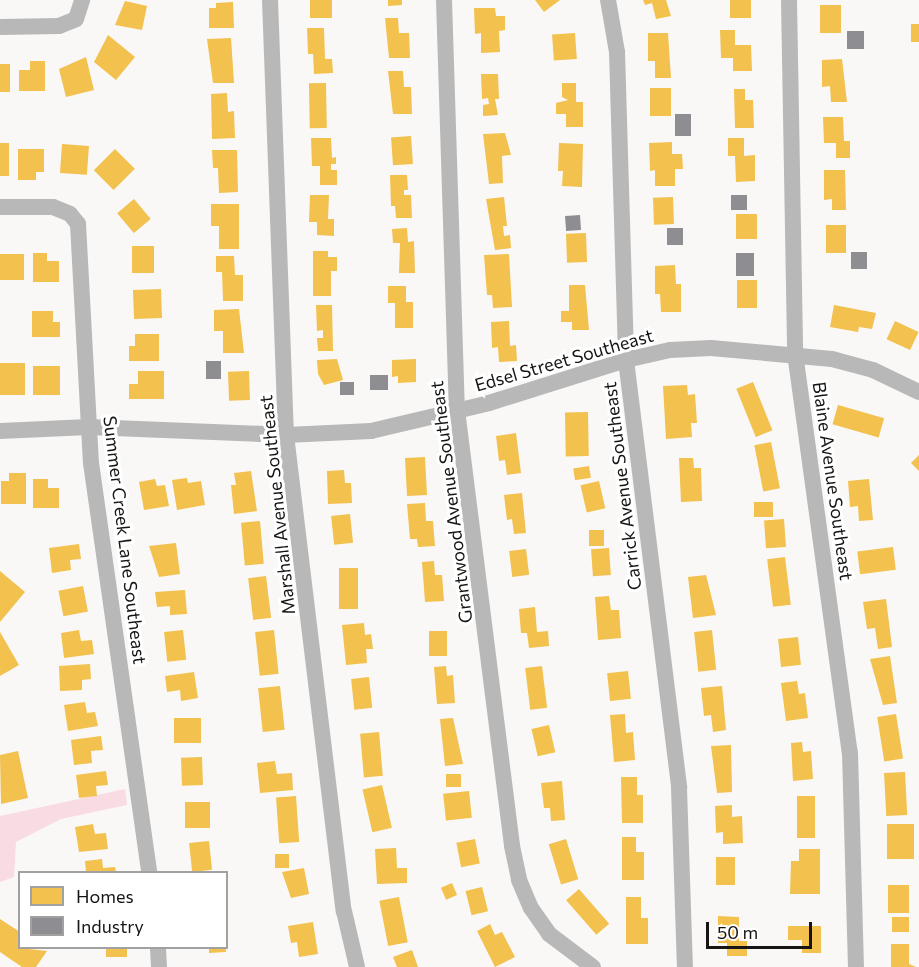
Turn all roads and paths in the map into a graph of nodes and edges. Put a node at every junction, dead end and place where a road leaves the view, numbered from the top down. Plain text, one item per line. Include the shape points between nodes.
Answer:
1 (82, 0) edge
2 (270, 0) edge
3 (444, 0) edge
4 (608, 0) edge
5 (789, 0) edge
6 (0, 27) edge
7 (0, 207) edge
8 (795, 353) junction
9 (626, 360) junction
10 (919, 392) edge
11 (457, 410) junction
12 (89, 427) junction
13 (0, 431) edge
14 (286, 435) junction
15 (149, 871) edge
16 (158, 949) edge
17 (159, 967) edge
18 (357, 967) edge
19 (592, 967) edge
20 (685, 967) edge
21 (856, 967) edge

1 - 6 street via 75,19 58,26
2 - 14 street, Marshall Avenue Southeast
3 - 11 street, Grantwood Avenue Southeast
4 - 9 street, Carrick Avenue Southeast via 617,52
5 - 8 street, Blaine Avenue Southeast
7 - 12 street, Summer Creek Lane Southeast via 53,207 70,214 78,224
8 - 9 street, Edsel Street Southeast via 711,348 670,350
8 - 10 street, Edsel Street Southeast via 873,370
8 - 21 street, Blaine Avenue Southeast via 850,753
9 - 11 street, Edsel Street Southeast via 526,393
9 - 20 street, Carrick Avenue Southeast via 679,788
11 - 14 street, Edsel Street Southeast via 371,431
11 - 19 street, Grantwood Avenue Southeast via 519,880 531,908 549,934
12 - 13 street, Edsel Street Southeast
12 - 14 street, Edsel Street Southeast
12 - 15 street, Summer Creek Lane Southeast
14 - 18 street, Marshall Avenue Southeast via 344,911
16 - 17 street

